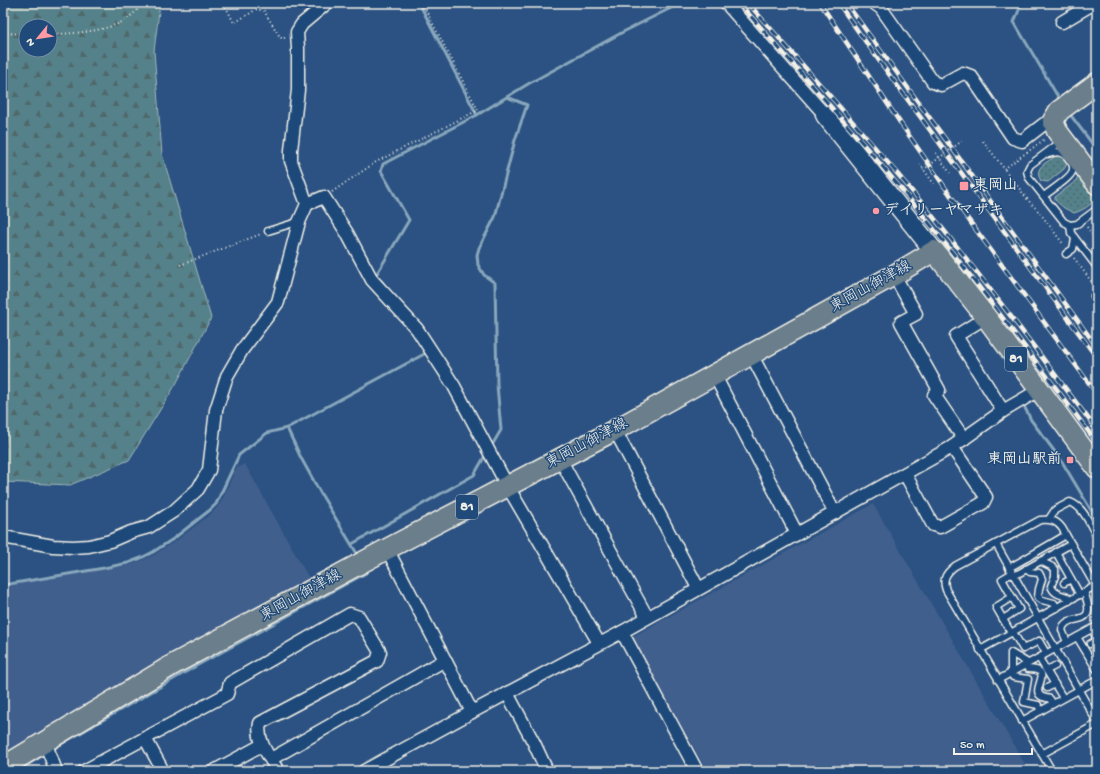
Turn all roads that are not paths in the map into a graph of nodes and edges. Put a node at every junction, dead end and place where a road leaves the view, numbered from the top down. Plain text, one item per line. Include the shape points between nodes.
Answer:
1 (327, 3) edge
2 (726, 3) edge
3 (874, 3) edge
4 (1094, 3) edge
5 (1062, 22) dead end
6 (1097, 83) edge
7 (825, 116) joint
8 (1054, 133) junction
9 (1044, 155) junction
10 (1097, 184) edge
11 (1044, 196) junction
12 (307, 204) junction
13 (1097, 209) edge
14 (299, 222) junction
15 (1070, 225) junction
16 (268, 231) road end
17 (1075, 239) junction
18 (934, 251) junction
19 (1068, 253) road end
20 (1097, 267) edge
21 (894, 275) junction
22 (986, 317) junction
23 (751, 354) junction
24 (714, 374) junction
25 (1039, 390) junction
26 (1002, 411) junction
27 (615, 430) junction
28 (964, 439) junction
29 (952, 448) junction
30 (560, 459) junction
31 (1097, 468) edge
32 (906, 474) junction
33 (508, 487) junction
34 (835, 513) junction
35 (1048, 519) junction
36 (797, 534) junction
37 (1066, 535) junction
38 (3, 537) edge
39 (1097, 537) edge
40 (996, 544) junction
41 (1071, 544) junction
42 (387, 549) junction
43 (1056, 552) junction
44 (1041, 561) junction
45 (1026, 569) junction
46 (1012, 572) junction
47 (1071, 579) junction
48 (1064, 583) dead end
49 (698, 588) junction
50 (1096, 588) edge
51 (1082, 594) junction
52 (1012, 597) junction
53 (1069, 601) junction
54 (1056, 608) junction
55 (647, 617) junction
56 (1038, 618) junction
57 (1003, 619) junction
58 (1094, 627) edge
59 (622, 632) junction
60 (1012, 632) junction
61 (1077, 636) junction
62 (1097, 640) edge
63 (1067, 642) junction
64 (599, 643) junction
65 (1090, 644) dead end
66 (1056, 649) junction
67 (980, 650) junction
68 (1046, 653) junction
69 (1039, 658) junction
70 (445, 660) junction
71 (1027, 664) junction
72 (1055, 666) dead end
73 (1047, 670) junction
74 (1097, 670) edge
75 (1011, 673) junction
76 (998, 680) junction
77 (1097, 680) edge
78 (1055, 684) junction
79 (1047, 688) dead end
80 (1079, 690) junction
81 (507, 693) junction
82 (1063, 698) junction
83 (1053, 704) junction
84 (1041, 711) junction
85 (472, 712) junction
86 (1022, 721) junction
87 (1097, 723) edge
88 (145, 738) junction
89 (262, 745) junction
90 (47, 749) junction
91 (1042, 754) junction
92 (271, 759) junction
93 (3, 767) edge
94 (56, 771) edge
95 (84, 771) edge
96 (164, 771) edge
97 (214, 771) edge
98 (278, 771) edge
99 (364, 771) edge
100 (547, 771) edge
101 (698, 771) edge
102 (1052, 771) edge

1 - 12 street via 302,24 297,32 298,90 291,161
2 - 7 street
3 - 8 street via 886,14 933,82 941,85 963,73 971,76 1013,138 1022,141 1044,124
4 - 5 street
6 - 8 main road via 1059,111
7 - 18 street
8 - 9 lane
8 - 10 main road
9 - 11 lane via 1030,165 1027,171 1029,178
9 - 11 lane via 1058,152 1066,155 1073,165 1071,175
11 - 15 lane via 1064,222
12 - 14 street
12 - 33 street via 324,197 372,280 430,348 472,418
13 - 15 lane via 1077,224
14 - 16 lane
14 - 38 street via 278,302 242,350 227,376 216,410 209,470 198,489 174,511 149,526 90,546 53,546
15 - 17 lane
17 - 19 lane via 1073,249
17 - 20 lane
18 - 21 main road, 東岡山御津線 / 81
18 - 22 main road, 81
21 - 23 main road, 東岡山御津線 / 81
21 - 28 street via 916,314 901,322 939,390 934,395
22 - 25 main road, 81
22 - 26 street via 956,336
23 - 24 main road, 東岡山御津線 / 81
23 - 34 street
24 - 27 main road, 東岡山御津線 / 81
24 - 36 street
25 - 26 street
25 - 31 main road, 81
26 - 28 street
27 - 30 main road, 東岡山御津線 / 81
27 - 49 street
28 - 29 street
29 - 32 street
29 - 32 street via 986,497 983,503 940,527 933,525
30 - 33 main road, 東岡山御津線 / 81
30 - 55 street
32 - 34 street
33 - 42 main road, 東岡山御津線 / 81
33 - 64 street
34 - 36 street
35 - 37 lane via 1057,522
35 - 39 lane via 1055,510 1070,502 1076,504
35 - 40 lane via 1040,520
36 - 49 street
37 - 41 lane
37 - 46 lane
40 - 46 lane
40 - 67 lane via 954,566 943,584
41 - 43 lane
41 - 50 lane
42 - 70 street
42 - 90 main road, 東岡山御津線 / 81 via 174,664
43 - 44 lane
43 - 47 lane
44 - 45 lane
44 - 53 lane via 1055,569 1052,590 1056,594 1066,596
45 - 46 lane
45 - 54 lane via 1039,573 1042,579 1038,597 1054,603
46 - 52 lane via 1002,579
46 - 56 lane
47 - 48 lane
47 - 51 lane
49 - 55 street
50 - 51 lane
51 - 53 lane
51 - 63 lane via 1090,604 1090,611 1085,618 1064,624 1062,630
52 - 57 lane via 996,607
52 - 57 lane via 1019,609
53 - 54 lane
54 - 56 lane
55 - 59 street
56 - 60 lane
56 - 66 lane
57 - 60 lane
58 - 61 lane
58 - 62 lane
59 - 64 street
59 - 101 street
60 - 67 lane
60 - 68 lane via 1023,649 1039,640
61 - 63 lane
61 - 74 lane
62 - 65 lane
63 - 66 lane
64 - 81 street
66 - 68 lane
66 - 80 lane
67 - 76 lane
68 - 69 lane
69 - 71 lane
69 - 73 lane
70 - 85 street
70 - 92 street
71 - 75 lane
71 - 75 lane via 1011,653
71 - 83 lane via 1028,669 1038,670 1041,674 1038,694 1050,699
72 - 73 lane
73 - 78 lane
75 - 76 lane
75 - 84 lane via 1013,677 1028,679 1024,702 1038,705
76 - 86 lane
77 - 80 lane
78 - 79 lane
78 - 82 lane
80 - 82 lane
80 - 87 lane
81 - 85 street
81 - 100 street
82 - 83 lane
83 - 84 lane
84 - 86 lane
85 - 99 street
86 - 91 lane
87 - 91 lane
88 - 89 street via 227,694 230,683 350,614 359,617 380,652 377,661 260,723 258,730
88 - 95 street
88 - 96 street
89 - 92 street
89 - 97 street
90 - 93 main road, 東岡山御津線 / 81
90 - 94 street
91 - 102 lane
92 - 98 street

